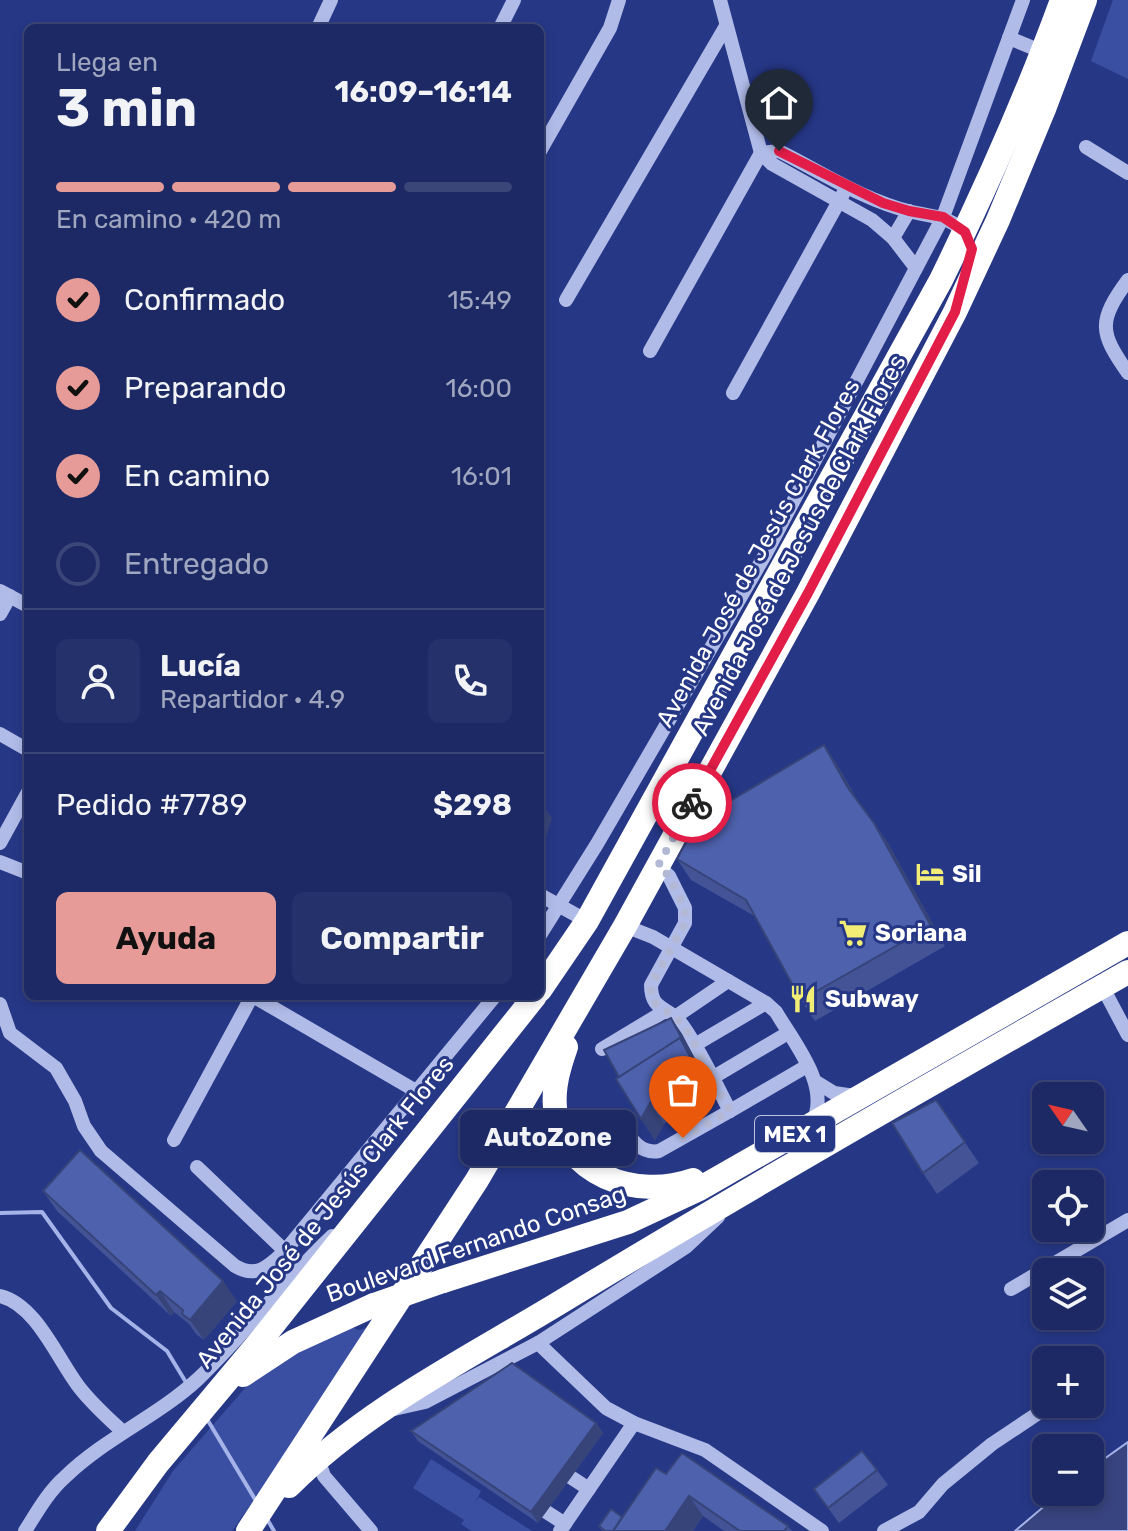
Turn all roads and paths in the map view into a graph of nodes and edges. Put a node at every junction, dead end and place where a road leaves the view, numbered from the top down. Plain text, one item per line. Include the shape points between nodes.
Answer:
1 (331, 0) edge
2 (514, 0) edge
3 (619, 0) edge
4 (720, 0) edge
5 (1023, 0) edge
6 (1062, 0) edge
7 (1085, 0) edge
8 (320, 24) edge
9 (502, 24) edge
10 (726, 26) junction
11 (1009, 38) junction
12 (1043, 52) junction
13 (544, 144) edge
14 (1086, 147) dead end
15 (761, 153) junction
16 (1128, 173) edge
17 (991, 179) junction
18 (847, 186) junction
19 (839, 200) junction
20 (909, 211) junction
21 (943, 217) junction
22 (998, 220) junction
23 (965, 232) junction
24 (893, 238) junction
25 (916, 268) junction
26 (1128, 280) edge
27 (566, 300) dead end
28 (955, 312) junction
29 (650, 351) dead end
30 (1128, 373) edge
31 (854, 383) junction
32 (733, 393) dead end
33 (854, 435) junction
34 (5, 594) edge
35 (24, 604) edge
36 (0, 614) edge
37 (0, 734) edge
38 (24, 748) edge
39 (24, 799) edge
40 (633, 840) junction
41 (0, 843) edge
42 (0, 862) edge
43 (658, 866) junction
44 (24, 871) edge
45 (544, 897) edge
46 (560, 907) junction
47 (628, 920) junction
48 (587, 921) junction
49 (544, 929) edge
50 (1128, 943) edge
51 (672, 948) junction
52 (1128, 972) edge
53 (728, 981) junction
54 (544, 984) edge
55 (1102, 986) junction
56 (250, 1000) edge
57 (259, 1000) edge
58 (492, 1000) edge
59 (532, 1000) edge
60 (766, 1003) junction
61 (0, 1004) edge
62 (580, 1004) junction
63 (670, 1014) junction
64 (788, 1033) junction
65 (1128, 1035) edge
66 (693, 1046) junction
67 (602, 1049) edge
68 (948, 1061) junction
69 (807, 1066) junction
70 (712, 1078) junction
71 (816, 1082) junction
72 (416, 1091) junction
73 (867, 1093) junction
74 (730, 1111) junction
75 (616, 1117) dead end
76 (812, 1124) junction
77 (174, 1140) dead end
78 (197, 1167) dead end
79 (734, 1169) junction
80 (736, 1196) junction
81 (369, 1205) junction
82 (1128, 1220) edge
83 (285, 1251) junction
84 (1011, 1289) dead end
85 (0, 1296) edge
86 (538, 1343) junction
87 (378, 1412) junction
88 (1032, 1417) edge
89 (634, 1423) junction
90 (123, 1432) junction
91 (318, 1459) junction
92 (158, 1463) junction
93 (589, 1489) junction
94 (258, 1518) edge
95 (563, 1528) edge
96 (25, 1531) edge
97 (108, 1531) edge
98 (371, 1531) edge
99 (822, 1531) edge
100 (884, 1531) edge

1 - 8 street
2 - 9 street
3 - 13 street via 610,28
4 - 10 street
5 - 11 street
6 - 12 highway, Avenida José de Jesús Clark Flores
7 - 22 highway, Avenida José de Jesús de Clark Flores
10 - 15 street
10 - 27 street
11 - 12 street
11 - 21 street
12 - 17 highway, Avenida José de Jesús Clark Flores
14 - 16 street
15 - 18 street via 779,151
15 - 19 street
15 - 29 street
17 - 22 highway via 986,201
17 - 23 highway, Avenida José de Jesús Clark Flores
18 - 19 street
18 - 20 street
19 - 24 street
19 - 32 street
20 - 21 street
20 - 24 street
21 - 23 street
21 - 25 street
22 - 28 highway, Avenida José de Jesús de Clark Flores
23 - 28 street via 972,249
23 - 33 highway, Avenida José de Jesús Clark Flores
24 - 25 street
25 - 31 street
26 - 30 street via 1108,311 1104,330
28 - 43 highway, Avenida José de Jesús de Clark Flores
31 - 33 street
31 - 46 street via 765,555
33 - 40 highway, Avenida José de Jesús Clark Flores
34 - 35 street
34 - 36 street
37 - 38 street
39 - 41 street
40 - 47 highway via 612,906 615,919
40 - 48 highway, Avenida José de Jesús Clark Flores
42 - 44 street
43 - 47 highway, Avenida José de Jesús de Clark Flores
43 - 51 street via 685,908 685,923
45 - 46 street
46 - 48 street
46 - 49 street
47 - 51 street
47 - 62 highway, Avenida José de Jesús de Clark Flores
48 - 54 highway, Avenida José de Jesús Clark Flores
50 - 68 highway, Boulevard Fernando Consag / MEX 1
51 - 53 street
51 - 63 street via 651,985 653,1002
52 - 55 highway, Boulevard Fernando Consag / MEX 1
53 - 60 street
53 - 63 street
55 - 65 street
55 - 68 highway, Boulevard Fernando Consag / MEX 1
56 - 77 street
57 - 72 street
58 - 72 street
59 - 81 highway, Avenida José de Jesús Clark Flores
60 - 64 street
60 - 66 street
61 - 83 street via 10,1033 56,1068 101,1151 244,1271 259,1272
62 - 79 highway via 554,1096 558,1124 574,1153 601,1175 638,1188 671,1187
62 - 94 highway, Avenida José de Jesús de Clark Flores via 477,1180
63 - 66 street
63 - 67 street
64 - 69 street
64 - 70 street
66 - 70 street
68 - 73 highway, Boulevard Fernando Consag / MEX 1
68 - 80 highway, Boulevard Fernando Consag / MEX 1
69 - 71 street
69 - 74 street
70 - 74 street
71 - 73 street via 841,1095
71 - 76 street via 819,1111
72 - 83 street
73 - 76 highway, Boulevard Fernando Consag / MEX 1
74 - 75 street via 649,1153
76 - 79 highway, Boulevard Fernando Consag / MEX 1
78 - 83 street
79 - 92 highway, Boulevard Fernando Consag / MEX 1, bridge via 628,1222 374,1305 293,1342 239,1378
80 - 86 street via 686,1247
80 - 87 highway, Boulevard Fernando Consag / MEX 1
81 - 90 street via 310,1256 197,1380
81 - 92 highway, Avenida José de Jesús Clark Flores
82 - 84 street
85 - 90 street via 25,1308 77,1384
86 - 87 street via 425,1402
86 - 89 street via 606,1408
87 - 91 highway, Boulevard Fernando Consag / MEX 1
88 - 100 street via 943,1484 919,1512
89 - 93 street
89 - 99 street via 705,1450
90 - 96 street via 63,1478
91 - 94 highway, Boulevard Fernando Consag / MEX 1
91 - 98 street via 324,1476
92 - 97 highway, MEX 1
93 - 95 street
93 - 95 street via 539,1476

